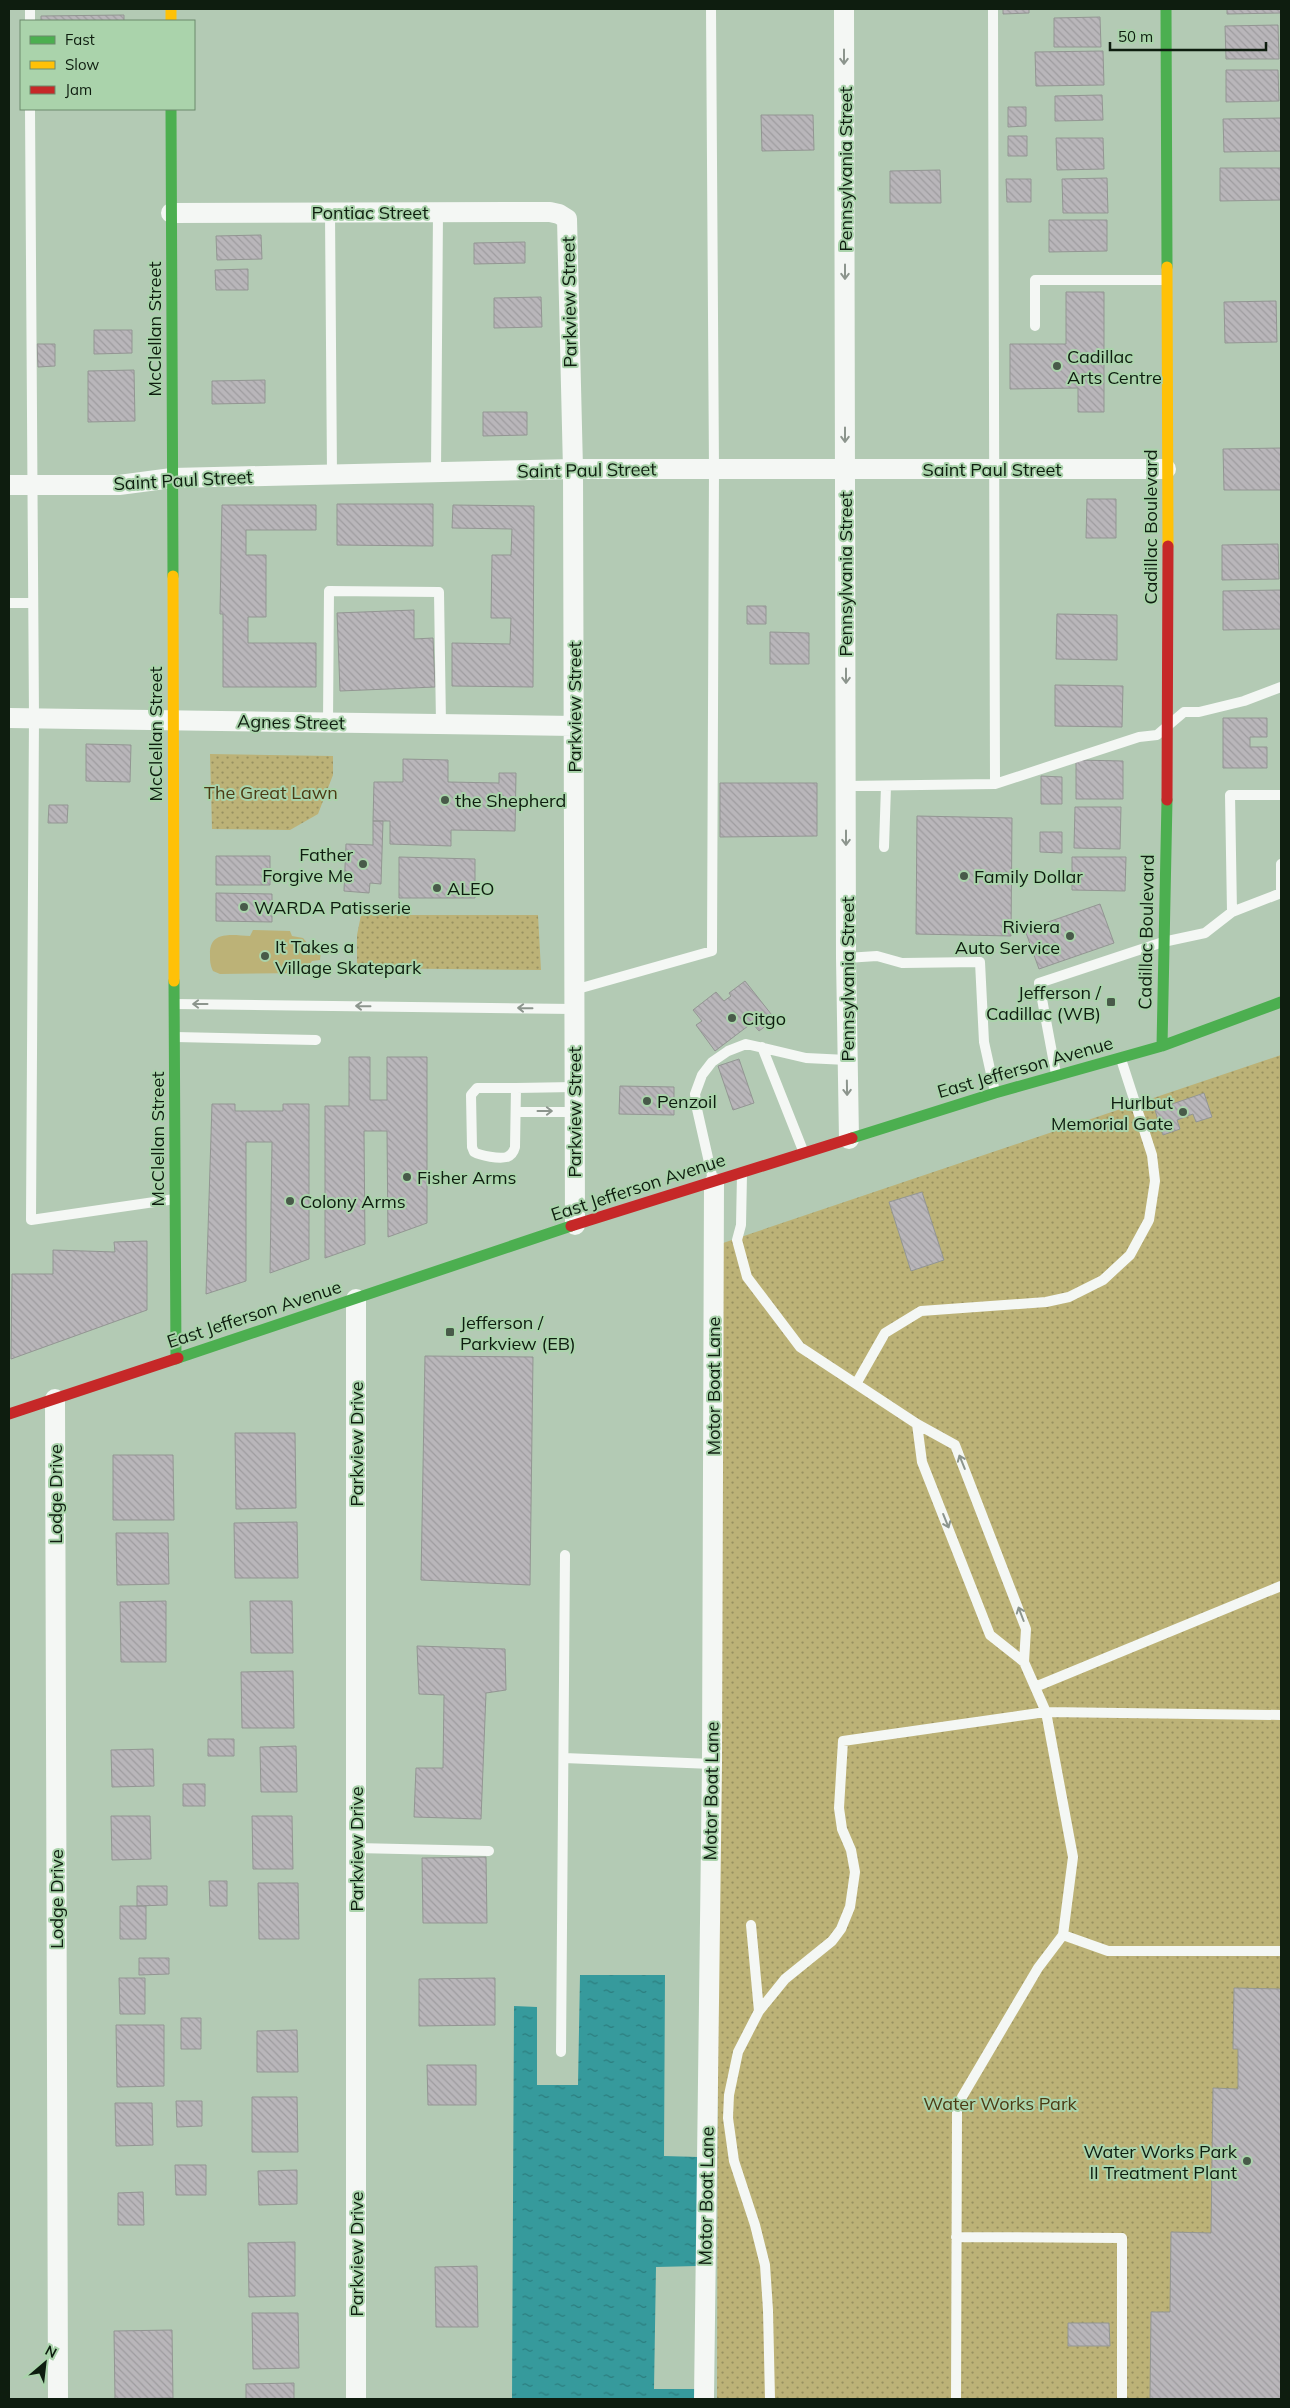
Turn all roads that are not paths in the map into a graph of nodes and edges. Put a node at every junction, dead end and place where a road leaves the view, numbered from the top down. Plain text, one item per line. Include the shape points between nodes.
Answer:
1 (711, 9) edge
2 (844, 9) edge
3 (994, 9) edge
4 (1166, 9) edge
5 (30, 110) edge
6 (171, 110) edge
7 (330, 212) junction
8 (438, 212) junction
9 (172, 213) junction
10 (567, 219) joint
11 (1166, 280) junction
12 (1035, 326) dead end
13 (573, 469) junction
14 (714, 469) junction
15 (845, 469) junction
16 (993, 469) junction
17 (1166, 469) junction
18 (436, 472) junction
19 (332, 475) junction
20 (172, 478) junction
21 (9, 485) edge
22 (33, 485) junction
23 (9, 603) edge
24 (33, 603) junction
25 (1281, 687) edge
26 (9, 718) edge
27 (34, 718) junction
28 (173, 720) junction
29 (328, 722) junction
30 (442, 724) junction
31 (1169, 725) junction
32 (574, 726) junction
33 (995, 784) junction
34 (846, 786) junction
35 (886, 786) junction
36 (1281, 794) edge
37 (884, 847) dead end
38 (1281, 864) edge
39 (1281, 893) edge
40 (1232, 912) junction
41 (1163, 942) junction
42 (846, 958) junction
43 (574, 999) junction
44 (1281, 1002) edge
45 (174, 1004) junction
46 (174, 1038) junction
47 (316, 1040) dead end
48 (1162, 1046) junction
49 (762, 1047) junction
50 (1120, 1058) junction
51 (847, 1060) junction
52 (1056, 1075) junction
53 (516, 1088) junction
54 (574, 1088) junction
55 (995, 1093) junction
56 (516, 1112) junction
57 (574, 1112) junction
58 (849, 1138) junction
59 (804, 1153) junction
60 (742, 1173) junction
61 (714, 1183) junction
62 (175, 1199) junction
63 (575, 1225) junction
64 (356, 1299) junction
65 (176, 1358) junction
66 (856, 1384) junction
67 (55, 1399) junction
68 (9, 1414) edge
69 (917, 1424) junction
70 (565, 1555) dead end
71 (1281, 1586) edge
72 (1024, 1662) junction
73 (1034, 1687) junction
74 (1046, 1712) junction
75 (1281, 1715) edge
76 (564, 1758) junction
77 (712, 1764) junction
78 (356, 1848) junction
79 (489, 1851) dead end
80 (751, 1925) dead end
81 (1063, 1935) junction
82 (1281, 1951) edge
83 (758, 2011) junction
84 (561, 2052) dead end
85 (956, 2237) junction
86 (58, 2399) edge
87 (356, 2399) edge
88 (704, 2399) edge
89 (770, 2399) edge
90 (956, 2399) edge
91 (1122, 2399) edge

1 - 14 lane
2 -> 15 street, Pennsylvania Street
3 - 16 lane
4 - 11 street, Cadillac Boulevard
5 - 22 lane
6 - 9 street, McClellan Street
7 - 8 street, Pontiac Street
7 - 9 street, Pontiac Street
7 - 19 lane
8 - 10 street, Pontiac Street via 550,212
8 - 18 lane
9 - 20 street, McClellan Street
10 - 13 street, Parkview Street
11 - 12 lane via 1035,280
11 - 17 street, Cadillac Boulevard
13 - 14 street, Saint Paul Street
13 - 18 street, Saint Paul Street
13 - 32 street, Parkview Street
14 - 15 street, Saint Paul Street
14 - 43 lane via 712,951
15 - 16 street, Saint Paul Street
15 -> 34 street, Pennsylvania Street
16 - 17 street, Saint Paul Street
16 - 33 lane
17 - 31 street, Cadillac Boulevard
18 - 19 street, Saint Paul Street
19 - 20 street, Saint Paul Street
20 - 22 street, Saint Paul Street via 119,485
20 - 28 street, McClellan Street
21 - 22 street, Saint Paul Street
22 - 24 lane
23 - 24 lane
24 - 27 lane
25 - 31 lane via 1244,701 1199,712 1184,712
26 - 27 street, Agnes Street
27 - 28 street, Agnes Street
27 - 62 lane via 31,1220
28 - 29 street, Agnes Street
28 - 45 street, McClellan Street
29 - 30 street, Agnes Street
29 - 30 lane via 329,591 439,592
30 - 32 street, Agnes Street
31 - 33 lane via 1156,735 1139,737
31 - 41 street, Cadillac Boulevard
32 - 43 street, Parkview Street
33 - 35 lane
34 - 35 lane
34 -> 42 street, Pennsylvania Street
35 - 37 lane
36 - 40 lane via 1230,795
38 - 39 lane
39 - 40 lane
40 - 41 lane via 1205,933
41 - 48 street, Cadillac Boulevard
41 - 52 lane via 1039,983
42 - 51 street, Pennsylvania Street
42 - 55 lane via 877,956 902,963 980,962 984,1042
43 -> 45 lane
43 - 54 street, Parkview Street
44 - 48 street, East Jefferson Avenue
45 - 46 street, McClellan Street
46 - 47 lane
46 - 62 street, McClellan Street
48 - 50 street, East Jefferson Avenue
49 - 51 lane via 806,1058
49 - 59 lane
49 - 61 lane via 746,1044 728,1051 712,1062 702,1075 696,1094 696,1109
50 - 52 street, East Jefferson Avenue
50 - 66 lane via 1152,1155 1155,1181 1149,1220 1130,1255 1103,1280 1069,1297 1046,1302 921,1311 885,1333
51 -> 58 street, Pennsylvania Street
52 - 55 street, East Jefferson Avenue
53 - 54 lane
53 - 56 lane
53 - 56 lane via 477,1088 473,1091 474,1152 507,1157 513,1153
54 - 57 street, Parkview Street
55 - 58 street, East Jefferson Avenue
56 -> 57 lane
57 - 63 street, Parkview Street
58 - 59 street, East Jefferson Avenue
59 - 60 street, East Jefferson Avenue
60 - 61 street, East Jefferson Avenue
60 - 66 lane via 741,1225 737,1240 747,1278 800,1347
61 - 63 street, East Jefferson Avenue
61 - 77 street, Motor Boat Lane
62 - 65 street, McClellan Street
63 - 64 street, East Jefferson Avenue
64 - 65 street, East Jefferson Avenue
64 - 78 street, Parkview Drive
65 - 67 street, East Jefferson Avenue
66 - 69 lane
67 - 68 street, East Jefferson Avenue
67 - 86 street, Lodge Drive
69 -> 72 lane via 922,1462 990,1634
72 -> 69 lane via 1026,1629 955,1445
70 - 76 lane
71 - 73 lane
72 - 73 lane
73 - 74 lane
74 - 75 lane
74 - 81 lane via 1073,1856
74 - 83 lane via 844,1741 840,1808 842,1830 855,1872 850,1907 832,1941 785,1980
76 - 77 lane
76 - 84 lane
77 - 88 street, Motor Boat Lane
78 - 79 lane
78 - 87 street, Parkview Drive
80 - 83 lane
81 - 82 lane via 1108,1951
81 - 85 lane via 1038,1968 957,2110
83 - 89 lane via 738,2052 732,2073 728,2118 734,2161 756,2225 765,2265
85 - 90 lane
85 - 91 lane via 1122,2238

